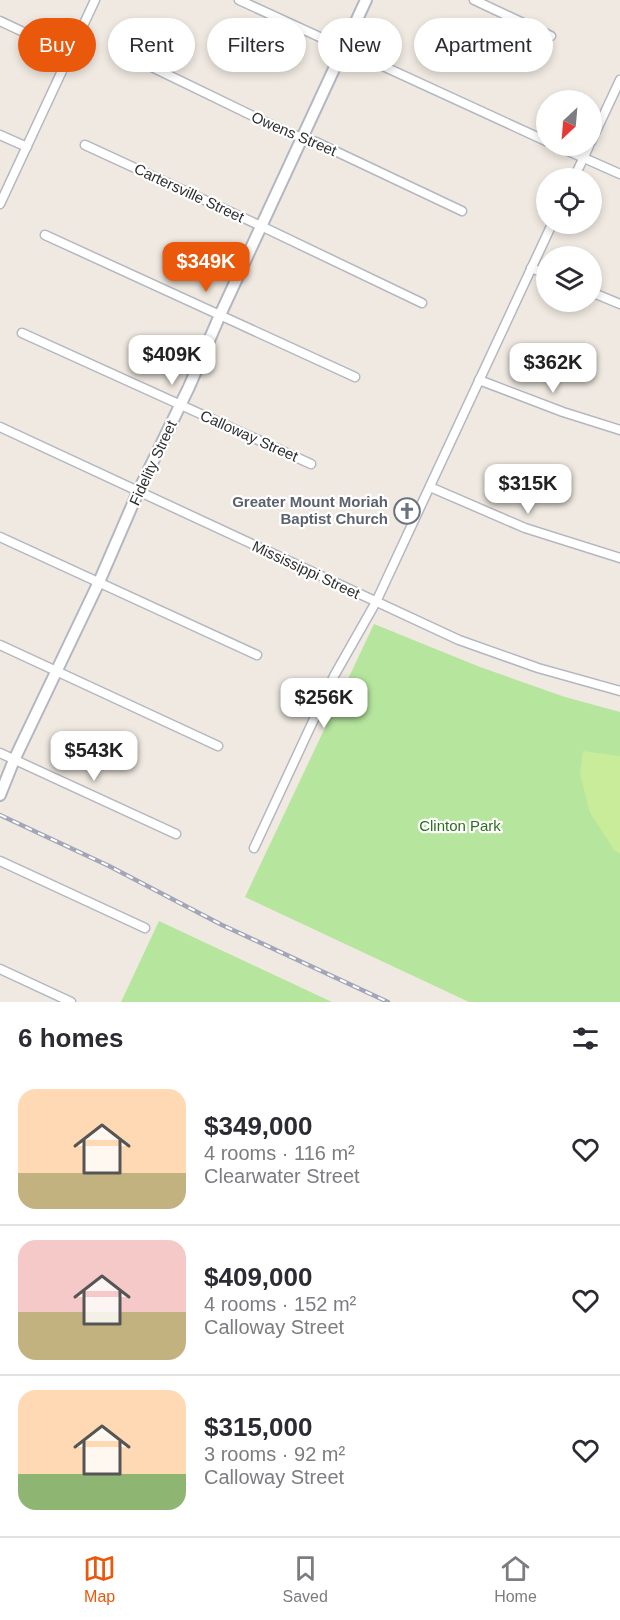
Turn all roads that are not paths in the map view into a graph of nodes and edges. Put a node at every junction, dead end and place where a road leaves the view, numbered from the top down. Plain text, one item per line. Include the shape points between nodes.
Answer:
1 (95, 0) edge
2 (239, 0) edge
3 (366, 0) edge
4 (474, 0) edge
5 (87, 18) edge
6 (358, 18) edge
7 (512, 18) edge
8 (0, 21) edge
9 (18, 29) edge
10 (318, 36) edge
11 (62, 72) edge
12 (162, 72) edge
13 (333, 72) edge
14 (396, 72) edge
15 (620, 80) edge
16 (602, 118) edge
17 (0, 135) edge
18 (536, 136) edge
19 (302, 138) junction
20 (85, 146) dead end
21 (27, 147) junction
22 (584, 157) joint
23 (579, 168) edge
24 (620, 174) edge
25 (0, 204) edge
26 (462, 211) dead end
27 (261, 226) junction
28 (547, 234) edge
29 (45, 235) dead end
30 (531, 268) junction
31 (536, 270) edge
32 (602, 297) edge
33 (422, 303) dead end
34 (620, 304) edge
35 (220, 315) junction
36 (22, 333) dead end
37 (355, 377) dead end
38 (479, 380) junction
39 (180, 405) junction
40 (0, 428) edge
41 (620, 430) edge
42 (311, 464) dead end
43 (430, 487) junction
44 (138, 492) junction
45 (0, 537) edge
46 (620, 558) edge
47 (99, 582) junction
48 (376, 602) junction
49 (0, 645) edge
50 (257, 655) dead end
51 (56, 671) junction
52 (620, 691) edge
53 (218, 746) dead end
54 (0, 753) edge
55 (14, 760) junction
56 (0, 795) edge
57 (176, 834) dead end
58 (254, 848) dead end
59 (0, 861) edge
60 (146, 928) dead end
61 (0, 969) edge
62 (71, 1002) edge

1 - 5 street
2 - 10 street
3 - 6 main road, Fidelity Street
4 - 7 street
8 - 9 street
11 - 21 street
12 - 19 street, Owens Street
13 - 19 main road, Fidelity Street
14 - 18 street
15 - 16 street
17 - 21 street
19 - 26 street, Owens Street
19 - 27 main road, Fidelity Street
20 - 27 street, Cartersville Street
21 - 25 street
22 - 23 street
22 - 24 street
27 - 33 street, Cartersville Street
27 - 35 main road, Fidelity Street
28 - 30 street
29 - 35 street
30 - 31 street
30 - 38 street
32 - 34 street
35 - 37 street
35 - 39 main road, Fidelity Street
36 - 39 street, Calloway Street
38 - 41 street
38 - 43 street
39 - 42 street, Calloway Street
39 - 44 main road, Fidelity Street
40 - 44 street, Mississippi Street
43 - 46 street via 525,528
43 - 48 street
44 - 47 main road, Fidelity Street
44 - 48 street, Mississippi Street
45 - 47 street
47 - 50 street
47 - 51 main road, Fidelity Street
48 - 52 street, Mississippi Street via 459,640
48 - 58 street via 334,676
49 - 51 street
51 - 53 street
51 - 55 main road, Fidelity Street
54 - 55 street
55 - 56 main road, Fidelity Street
55 - 57 street
59 - 60 street
61 - 62 street

